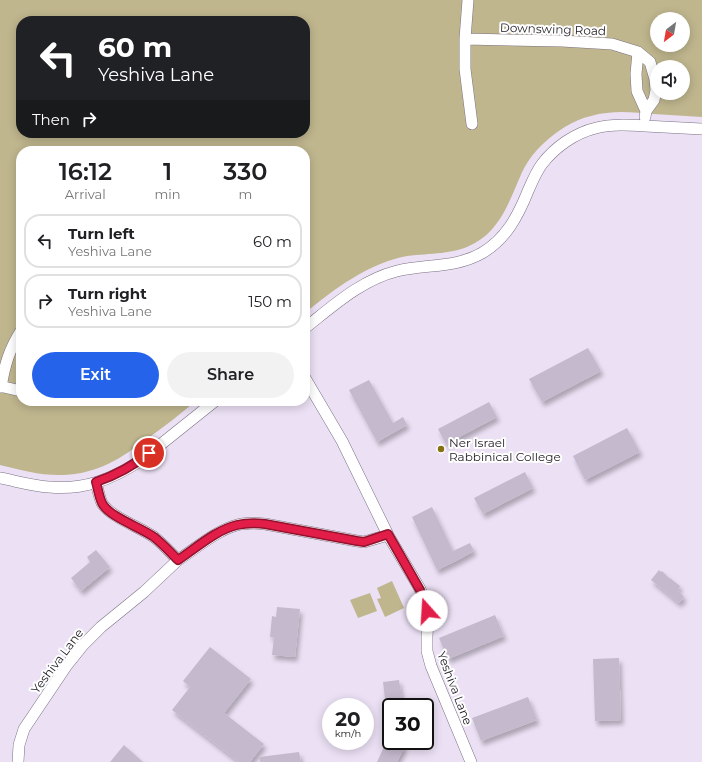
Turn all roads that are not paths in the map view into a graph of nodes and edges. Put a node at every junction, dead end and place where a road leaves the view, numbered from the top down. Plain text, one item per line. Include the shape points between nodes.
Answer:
1 (468, 0) edge
2 (465, 39) junction
3 (638, 52) junction
4 (646, 110) junction
5 (472, 124) dead end
6 (644, 126) junction
7 (702, 129) edge
8 (310, 324) edge
9 (16, 338) edge
10 (0, 386) edge
11 (310, 387) edge
12 (16, 390) edge
13 (209, 406) edge
14 (0, 478) edge
15 (96, 482) junction
16 (388, 534) junction
17 (178, 560) junction
18 (18, 762) edge
19 (471, 762) edge

1 - 2 street
2 - 3 street, Downswing Road via 612,44
2 - 5 street via 465,69
3 - 4 street via 637,91
3 - 4 street, Downswing Road via 650,62 655,79 654,100
4 - 6 street, Downswing Road
6 - 7 street
6 - 8 street via 596,128 569,139 542,164 512,224 494,245 475,257 454,264 408,269 386,275 350,293
9 - 10 street via 9,352
10 - 12 street
11 - 16 street, Yeshiva Lane via 342,441
13 - 15 street via 140,461 112,477
14 - 15 street via 65,488
15 - 17 street via 102,503 112,514 153,536
16 - 17 street, Yeshiva Lane via 364,542 252,523 224,530
16 - 19 street, Yeshiva Lane via 420,590 427,609 427,652 431,666
17 - 18 street, Yeshiva Lane via 83,645 24,729 19,745

